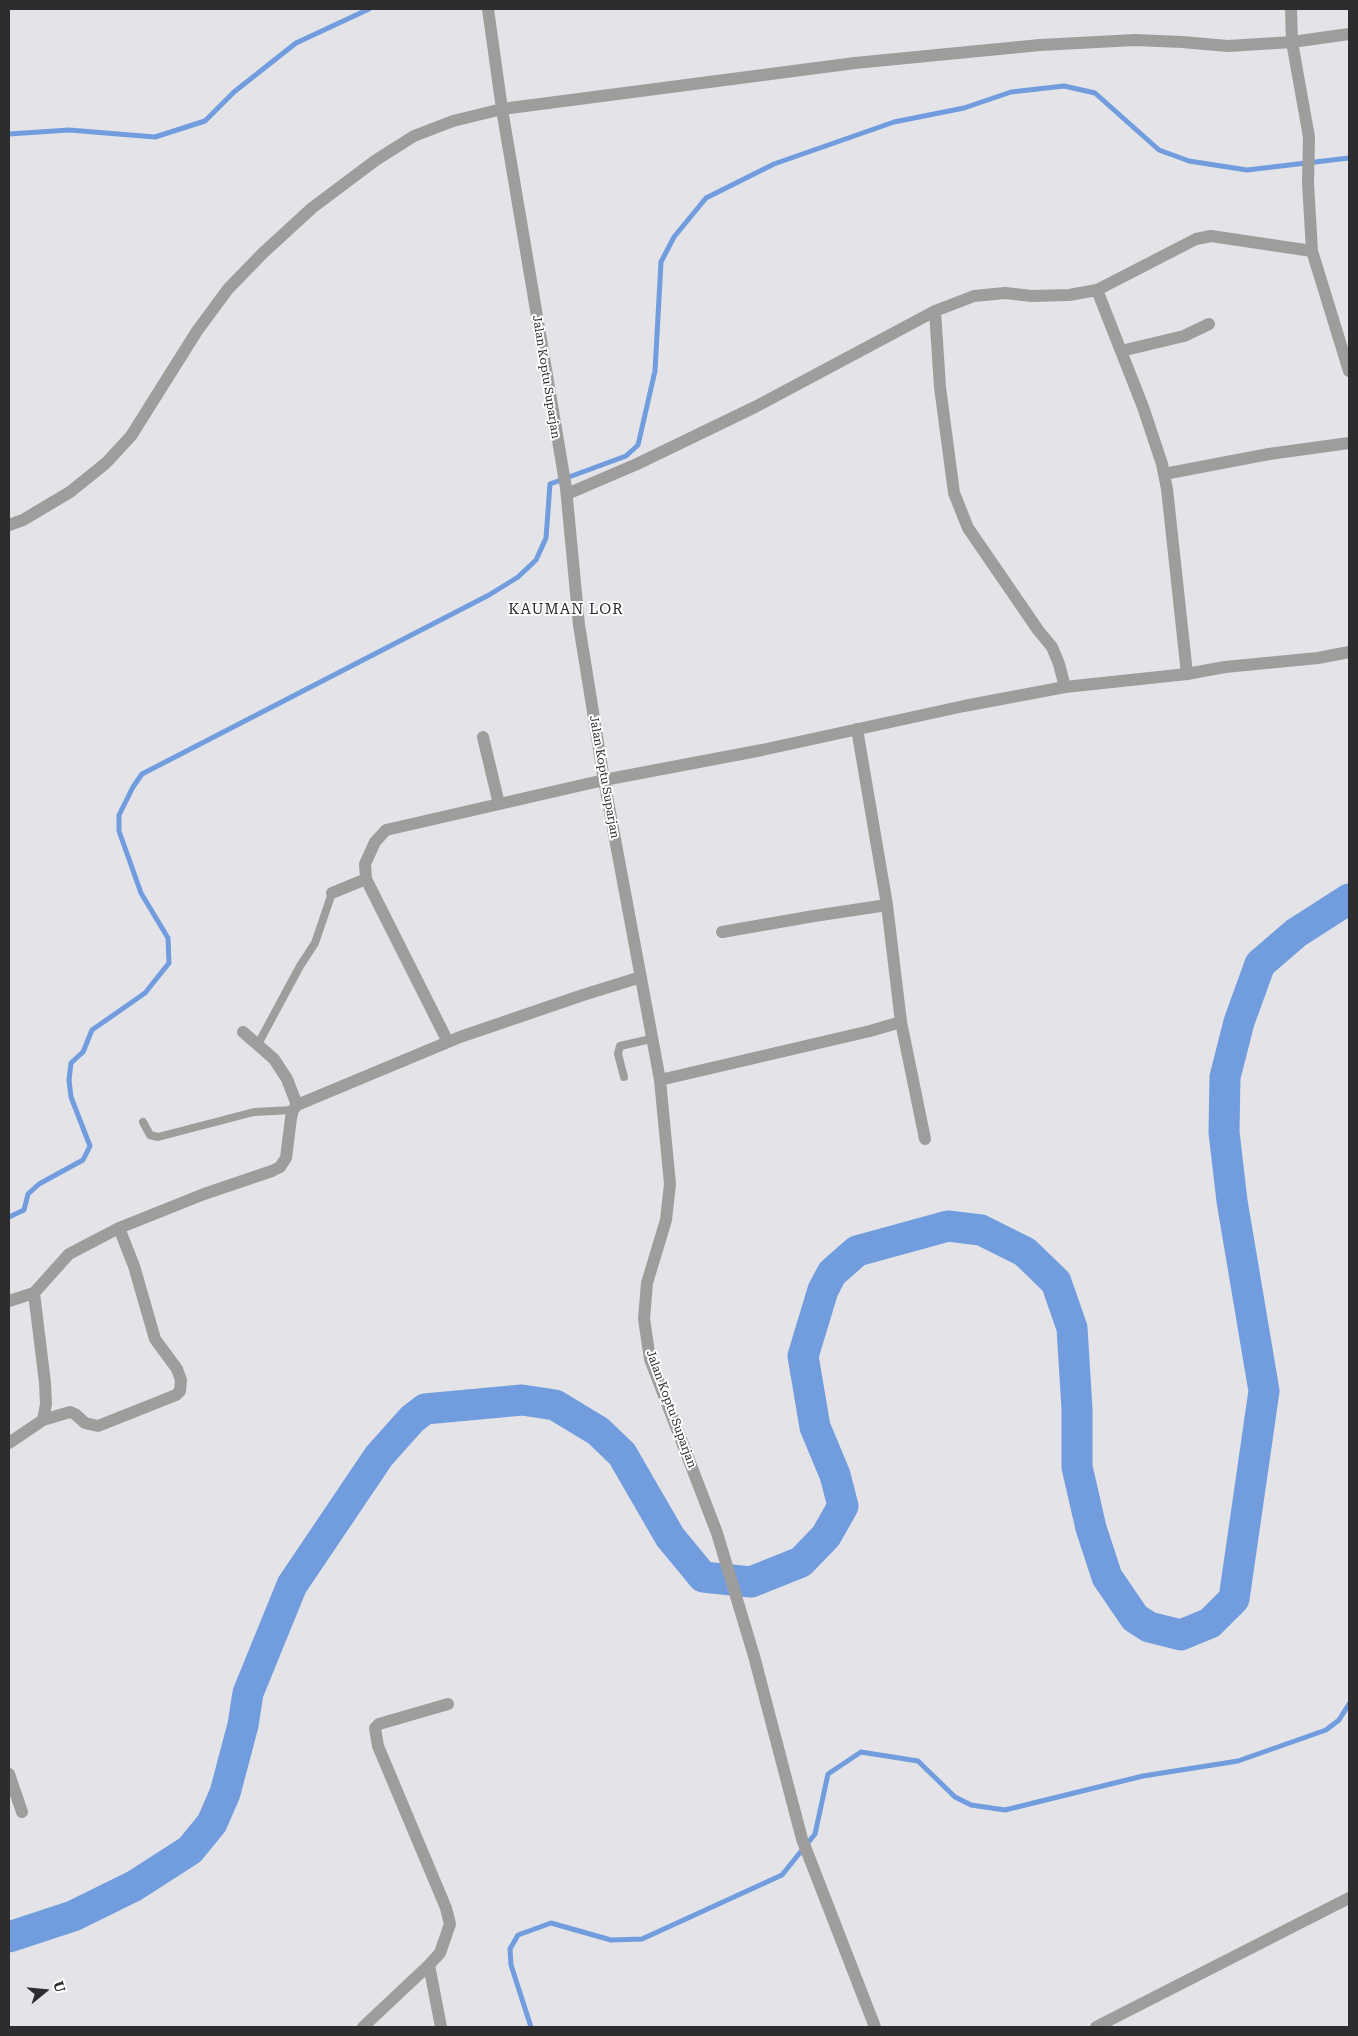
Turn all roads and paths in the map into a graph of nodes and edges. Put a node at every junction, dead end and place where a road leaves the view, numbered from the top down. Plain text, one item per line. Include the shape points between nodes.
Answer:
1 (488, 9) edge
2 (1291, 9) edge
3 (1349, 34) edge
4 (1292, 42) junction
5 (502, 109) junction
6 (1312, 251) junction
7 (1098, 290) junction
8 (935, 311) junction
9 (1209, 324) dead end
10 (1121, 351) junction
11 (1349, 371) edge
12 (1349, 442) edge
13 (1164, 474) junction
14 (566, 491) junction
15 (9, 525) edge
16 (1349, 652) edge
17 (1187, 674) junction
18 (1065, 687) junction
19 (857, 729) junction
20 (483, 737) dead end
21 (604, 780) junction
22 (499, 804) junction
23 (366, 880) junction
24 (332, 893) joint
25 (887, 905) junction
26 (722, 932) dead end
27 (641, 977) junction
28 (901, 1022) junction
29 (243, 1032) dead end
30 (651, 1039) junction
31 (448, 1042) junction
32 (258, 1044) junction
33 (624, 1077) dead end
34 (660, 1080) junction
35 (295, 1107) junction
36 (143, 1122) dead end
37 (925, 1139) dead end
38 (119, 1228) junction
39 (34, 1294) junction
40 (9, 1301) edge
41 (43, 1420) junction
42 (9, 1443) edge
43 (448, 1704) dead end
44 (9, 1774) edge
45 (22, 1812) dead end
46 (1349, 1898) edge
47 (429, 1965) junction
48 (362, 2027) edge
49 (441, 2027) edge
50 (874, 2027) edge
51 (1096, 2027) edge

1 - 5 street, Jalan Koptu Suparjan
2 - 4 street
3 - 4 street
4 - 5 street via 1228,46 1135,40 1040,45 855,63
4 - 6 street via 1309,137
5 - 14 street, Jalan Koptu Suparjan
5 - 15 street via 453,121 414,136 312,208 228,290 197,331 131,436 112,456 70,492
6 - 7 street via 1211,236 1196,239
6 - 11 street
7 - 8 street via 1060,295 1005,293 974,296
7 - 10 street
8 - 14 street via 755,407 636,464
8 - 18 street via 940,388 954,493 968,528 1052,647
9 - 10 street via 1184,336
10 - 13 street
12 - 13 street
13 - 17 street
14 - 21 street, Jalan Koptu Suparjan via 579,625
16 - 17 street
17 - 18 street
18 - 19 street
19 - 21 street
19 - 25 street
20 - 22 street
21 - 22 street
21 - 27 street, Jalan Koptu Suparjan
22 - 23 street via 386,830 375,842 365,864
23 - 24 street
23 - 31 street
24 - 32 lane via 315,943
25 - 26 street
25 - 28 street
27 - 30 street, Jalan Koptu Suparjan
27 - 31 street
28 - 34 street
28 - 37 street
29 - 32 street
30 - 33 lane via 620,1046 618,1054
30 - 34 street, Jalan Koptu Suparjan
31 - 35 street
32 - 35 street via 287,1079
34 - 50 street, Jalan Koptu Suparjan via 670,1184 666,1220 647,1283 644,1319 650,1359 717,1533 754,1656 802,1839
35 - 36 lane via 254,1112 158,1137 150,1135
35 - 38 street via 286,1158 280,1166
38 - 39 street via 68,1254
38 - 41 street via 156,1339 177,1369 181,1380 180,1392 98,1426 85,1423 70,1412
39 - 40 street
39 - 41 street via 45,1383
41 - 42 street
43 - 47 street via 379,1724 375,1728 378,1746 450,1924 440,1953
44 - 45 street
46 - 51 street
47 - 48 street
47 - 49 street

